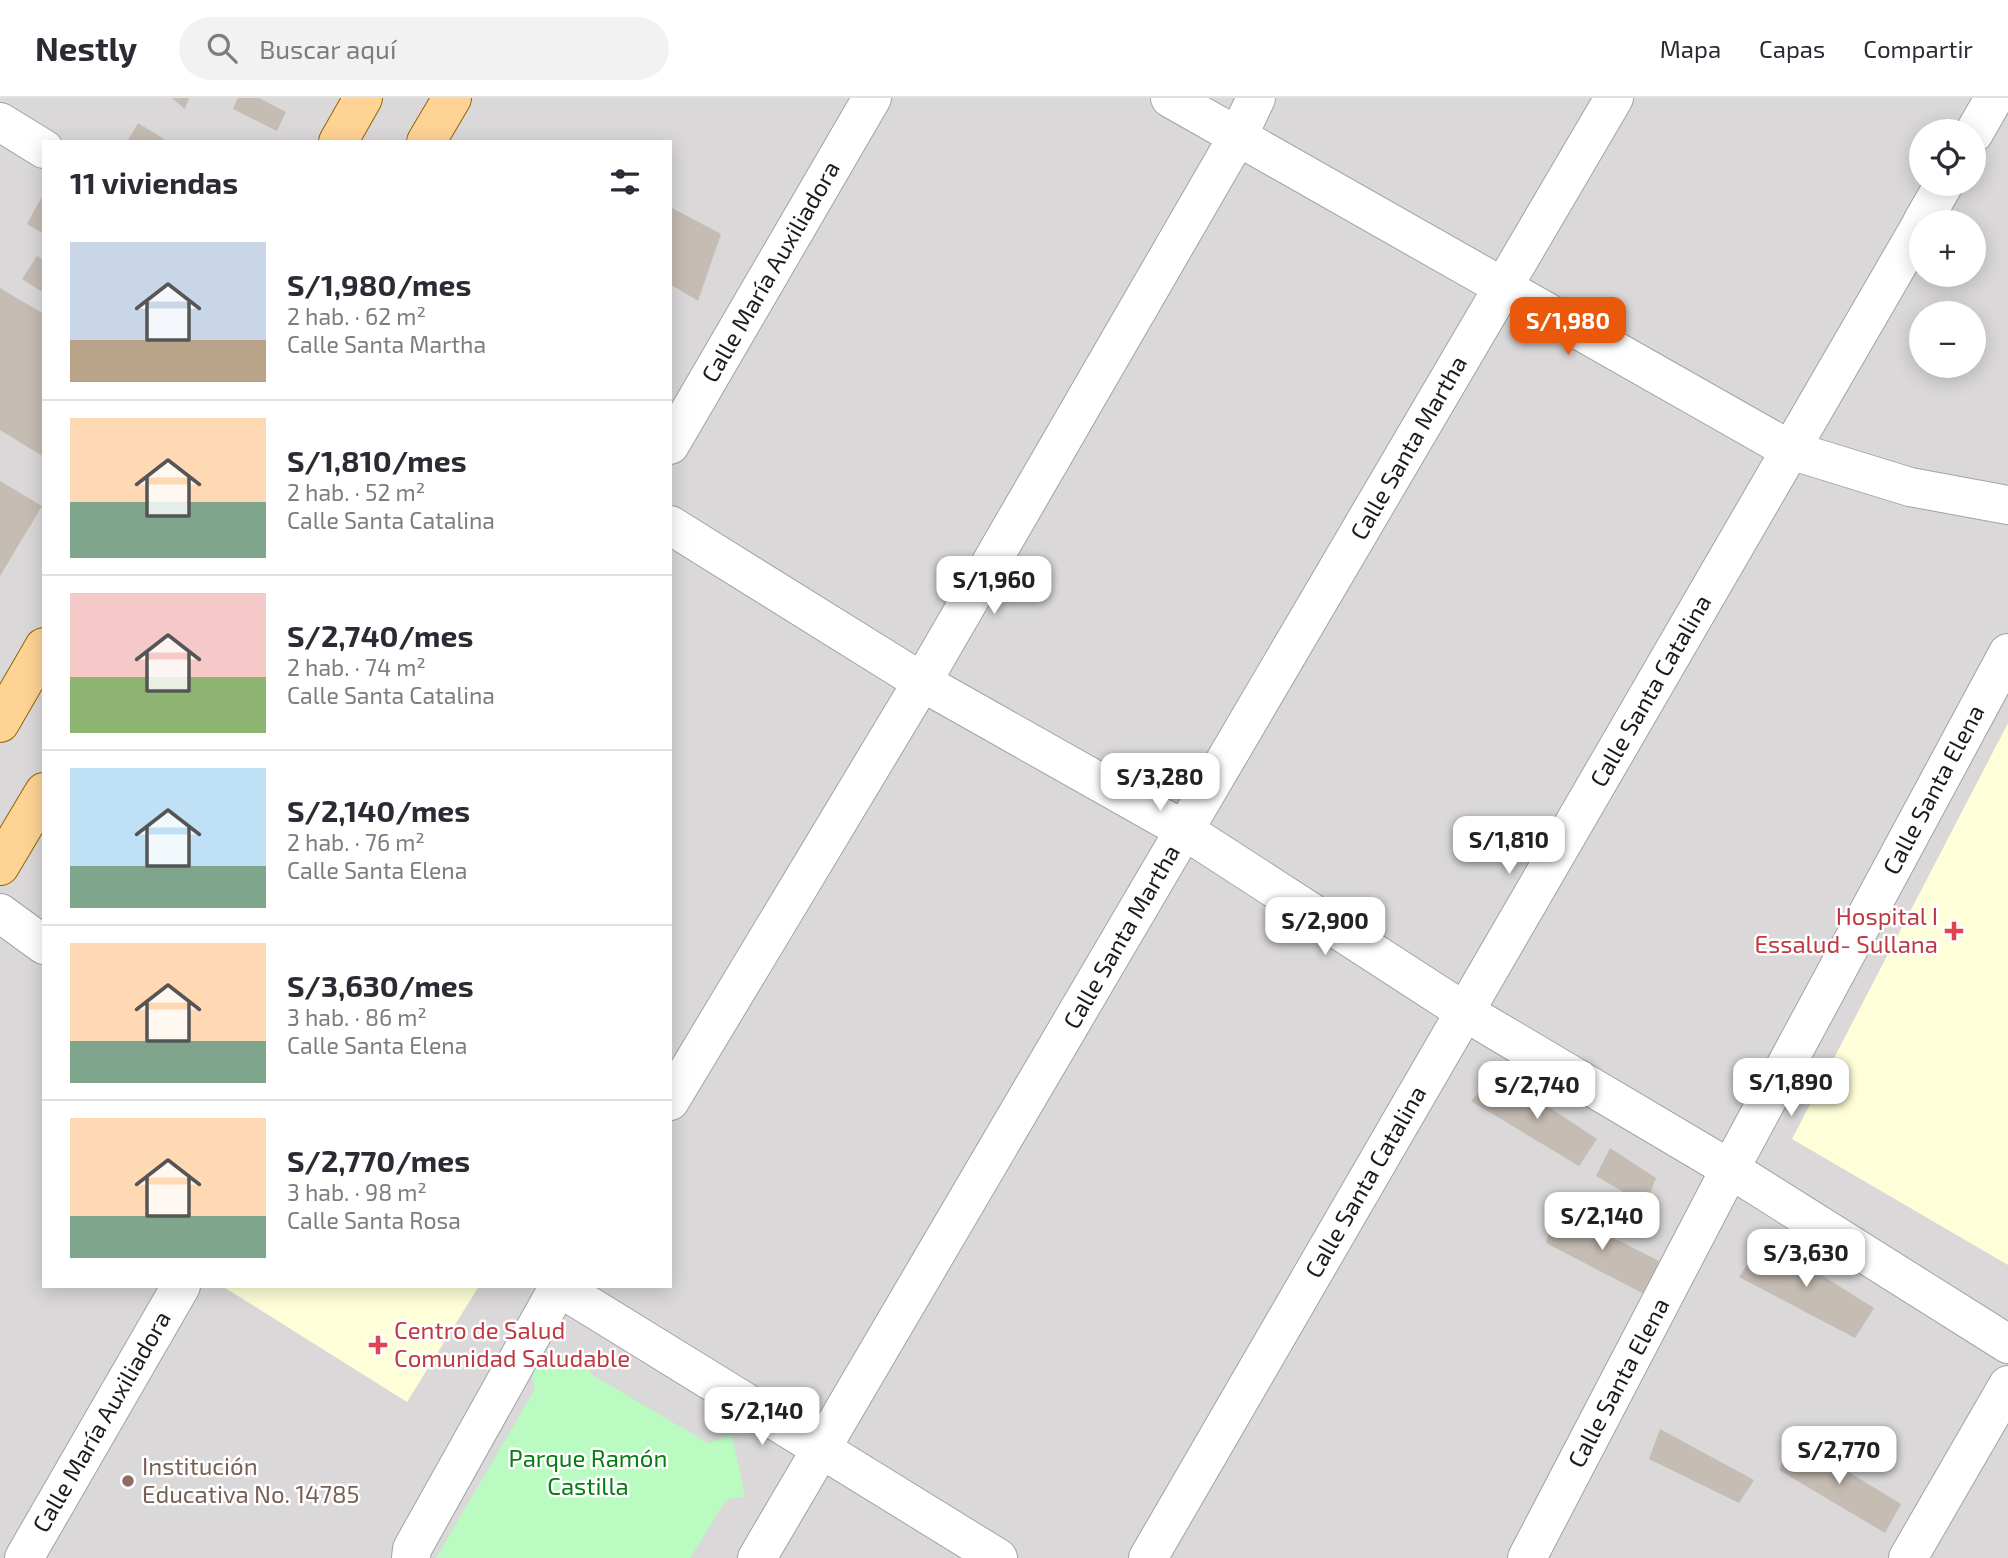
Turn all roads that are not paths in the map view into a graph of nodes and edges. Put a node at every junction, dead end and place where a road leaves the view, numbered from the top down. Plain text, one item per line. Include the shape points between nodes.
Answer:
1 (363, 98) edge
2 (452, 98) edge
3 (872, 98) edge
4 (1170, 98) edge
5 (1256, 98) edge
6 (1614, 98) edge
7 (1994, 98) edge
8 (1982, 119) edge
9 (0, 122) edge
10 (1238, 136) junction
11 (339, 140) edge
12 (427, 140) edge
13 (42, 148) edge
14 (1909, 245) edge
15 (1504, 285) junction
16 (672, 442) edge
17 (1790, 450) junction
18 (2008, 505) edge
19 (672, 526) edge
20 (42, 649) edge
21 (2008, 653) edge
22 (922, 682) junction
23 (10, 689) edge
24 (0, 723) edge
25 (42, 795) edge
26 (1184, 830) junction
27 (0, 866) edge
28 (0, 913) edge
29 (42, 944) edge
30 (1465, 1012) junction
31 (672, 1098) edge
32 (1730, 1169) junction
33 (180, 1288) edge
34 (557, 1288) edge
35 (560, 1288) edge
36 (2008, 1344) edge
37 (2008, 1385) edge
38 (821, 1449) junction
39 (24, 1558) edge
40 (411, 1558) edge
41 (757, 1558) edge
42 (998, 1558) edge
43 (1148, 1558) edge
44 (1527, 1558) edge
45 (1908, 1558) edge

1 - 11 main road
2 - 12 main road
3 - 16 street, Calle María Auxiliadora
4 - 10 street
5 - 10 street
6 - 15 street, Calle Santa Martha
7 - 8 street
9 - 13 street
10 - 15 street
10 - 22 street
14 - 17 street, Calle Santa Catalina
15 - 17 street
15 - 26 street, Calle Santa Martha
17 - 18 street via 1910,487
17 - 30 street, Calle Santa Catalina
19 - 22 street
20 - 23 main road
21 - 32 street, Calle Santa Elena
22 - 26 street
22 - 31 street
23 - 24 main road
25 - 27 main road
26 - 30 street
26 - 38 street, Calle Santa Martha
28 - 29 street
30 - 32 street
30 - 43 street, Calle Santa Catalina
32 - 36 street
32 - 44 street, Calle Santa Elena
33 - 39 street, Calle María Auxiliadora
34 - 40 street
35 - 38 street
37 - 45 street
38 - 41 street, Calle Santa Martha
38 - 42 street

